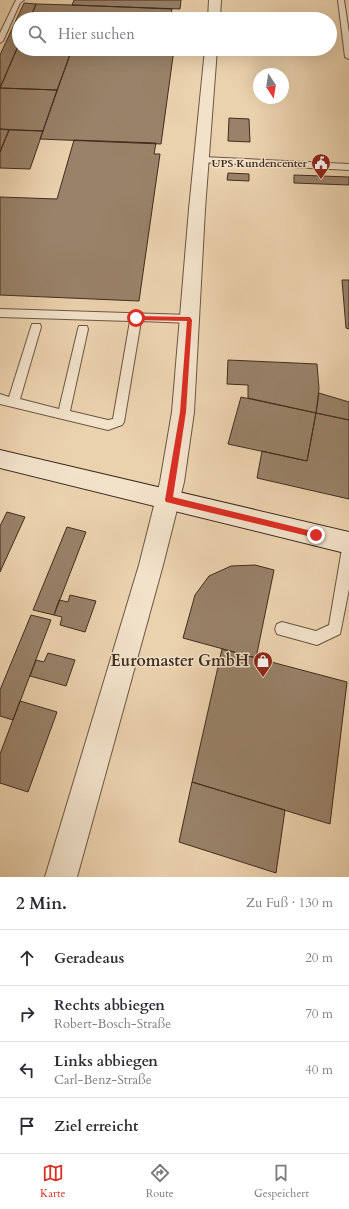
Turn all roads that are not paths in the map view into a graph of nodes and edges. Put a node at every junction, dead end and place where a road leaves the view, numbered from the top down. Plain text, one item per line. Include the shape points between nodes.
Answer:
1 (21, 0) edge
2 (215, 0) edge
3 (341, 0) edge
4 (13, 12) edge
5 (214, 12) edge
6 (12, 13) edge
7 (0, 41) edge
8 (210, 56) edge
9 (349, 57) edge
10 (202, 160) junction
11 (349, 166) edge
12 (0, 313) edge
13 (136, 318) junction
14 (190, 320) junction
15 (36, 327) dead end
16 (82, 329) dead end
17 (0, 399) edge
18 (13, 402) junction
19 (64, 414) junction
20 (0, 459) edge
21 (169, 500) junction
22 (349, 543) edge
23 (349, 548) edge
24 (282, 629) dead end
25 (61, 877) edge

1 - 4 lane via 17,2
2 - 5 street
3 - 9 lane
6 - 7 lane
8 - 10 street
10 - 11 lane
10 - 14 street
12 - 13 lane
13 - 14 lane
13 - 19 lane via 118,422 108,425
14 - 21 street via 183,412
15 - 18 lane
16 - 19 lane
17 - 18 lane
18 - 19 lane
20 - 21 street
21 - 22 street
21 - 25 street
23 - 24 lane via 335,629 317,638

